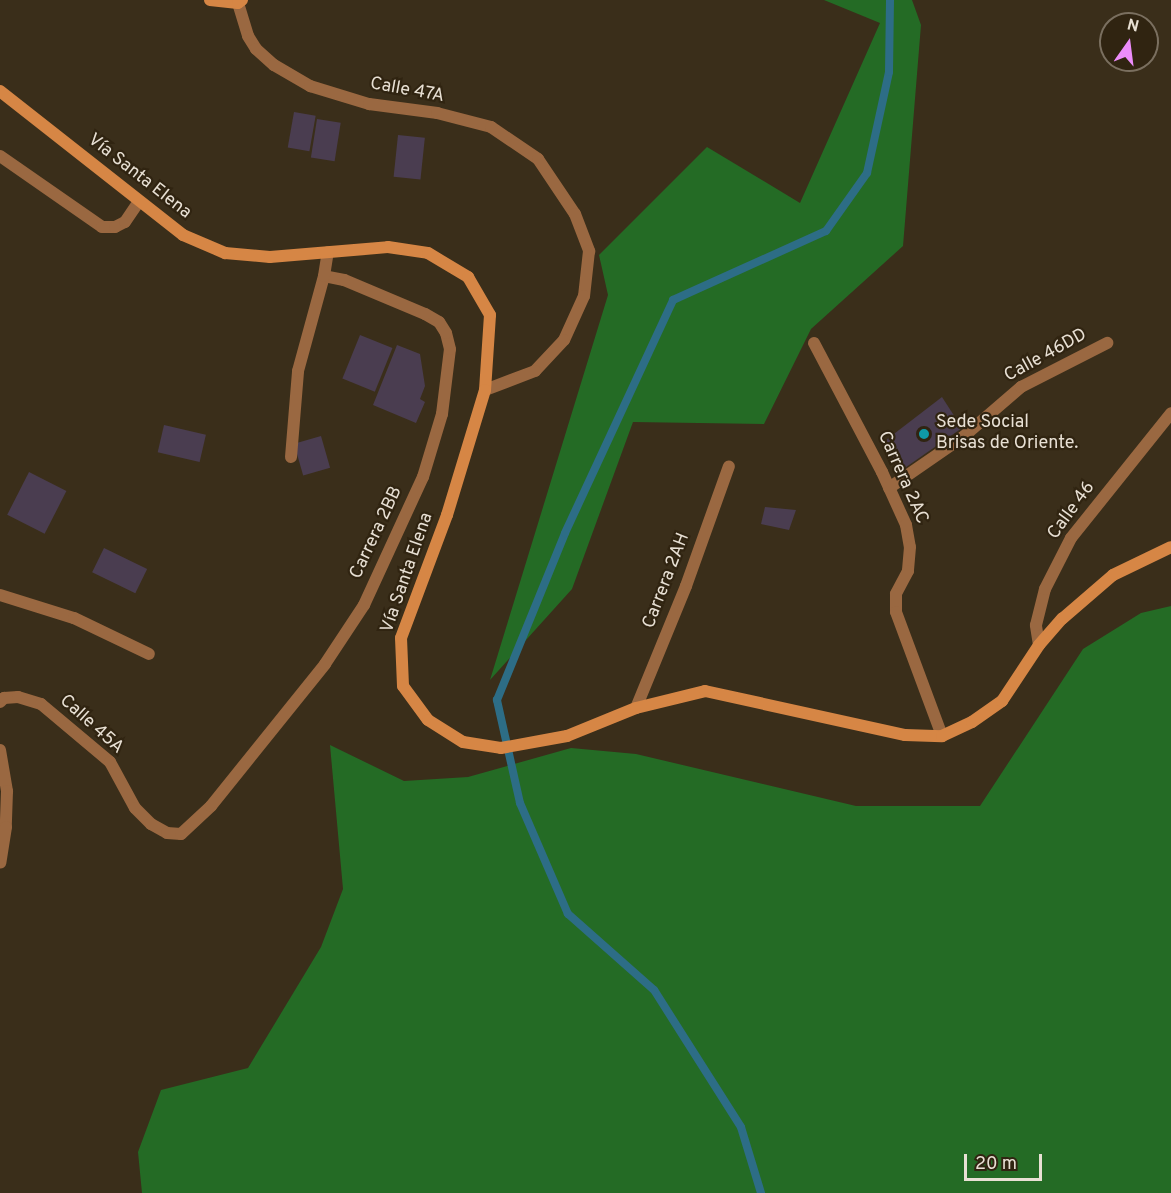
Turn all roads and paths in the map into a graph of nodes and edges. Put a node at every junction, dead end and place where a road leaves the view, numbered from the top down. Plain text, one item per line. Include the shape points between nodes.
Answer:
1 (210, 0) edge
2 (240, 2) edge
3 (0, 91) edge
4 (0, 156) edge
5 (139, 201) junction
6 (328, 252) junction
7 (324, 276) junction
8 (814, 343) dead end
9 (1107, 344) dead end
10 (485, 390) junction
11 (1171, 413) edge
12 (291, 458) dead end
13 (729, 466) dead end
14 (889, 488) junction
15 (1171, 547) edge
16 (0, 595) edge
17 (1040, 645) junction
18 (149, 654) dead end
19 (0, 702) edge
20 (636, 708) junction
21 (942, 736) junction
22 (0, 750) edge
23 (167, 834) joint
24 (0, 863) edge

1 - 2 main road
2 - 10 street, Calle 47A via 248,36 274,65 310,86 369,104 437,113 491,126 538,159 575,214 589,251 584,296 564,340 535,371
3 - 5 main road, Vía Santa Elena
4 - 5 street via 102,227 125,222
5 - 6 main road, Vía Santa Elena via 183,235 225,253 270,257
6 - 7 street
6 - 10 main road, Vía Santa Elena via 388,247 428,253 468,277 490,315
7 - 12 street via 298,371
7 - 23 street, Carrera 2BB via 439,322 450,349 435,445 364,605 325,664 211,806 181,834
8 - 14 street, Carrera 2AC
9 - 14 street, Calle 46DD via 1021,387 963,437
10 - 20 main road, Vía Santa Elena via 447,515 401,638 403,686 428,720 463,742 501,748 567,736
11 - 17 street, Calle 46 via 1071,538 1045,589 1036,625
13 - 20 street, Carrera 2AH
14 - 21 street, Carrera 2AC via 906,525 910,547 908,570 896,594 896,612
15 - 17 main road, Vía Santa Elena via 1113,575 1062,619
16 - 18 street via 74,618
17 - 21 main road, Vía Santa Elena via 1002,701 972,722
19 - 23 street, Calle 45A via 18,697 41,704 110,762 135,808
20 - 21 main road, Vía Santa Elena via 705,691 905,735
22 - 24 street via 7,791

